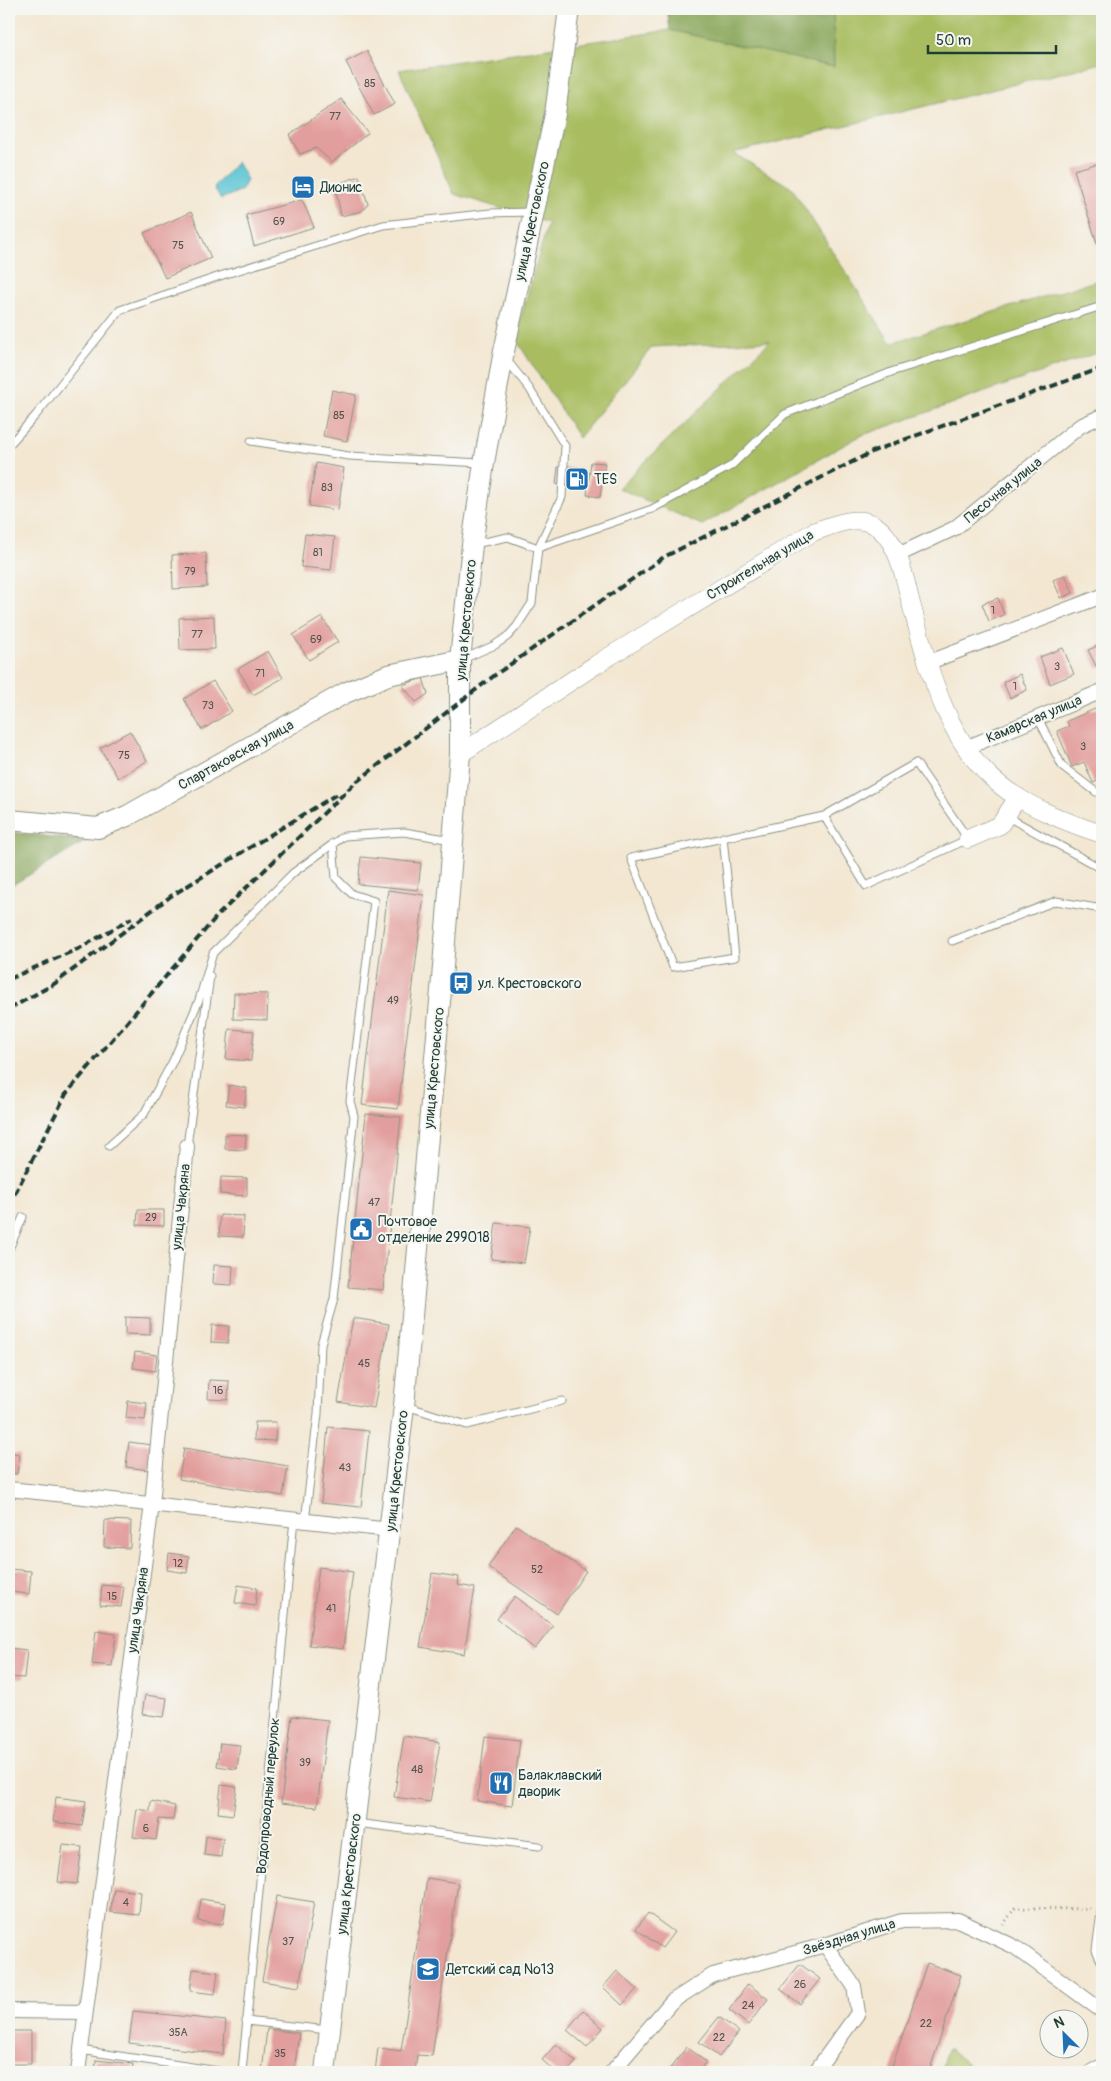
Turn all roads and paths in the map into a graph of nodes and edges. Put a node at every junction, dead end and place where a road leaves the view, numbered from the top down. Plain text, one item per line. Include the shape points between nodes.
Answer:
1 (569, 9) edge
2 (534, 212) junction
3 (1102, 306) edge
4 (503, 356) junction
5 (1102, 416) edge
6 (251, 442) dead end
7 (9, 445) edge
8 (484, 463) junction
9 (472, 545) junction
10 (538, 548) junction
11 (898, 555) junction
12 (1102, 596) edge
13 (460, 660) junction
14 (927, 663) junction
15 (1102, 691) edge
16 (1038, 718) junction
17 (966, 748) junction
18 (460, 754) junction
19 (1096, 792) dead end
20 (1018, 797) junction
21 (824, 816) junction
22 (1006, 816) junction
23 (9, 820) edge
24 (1102, 834) edge
25 (723, 837) junction
26 (968, 839) junction
27 (453, 840) junction
28 (333, 843) junction
29 (1102, 869) edge
30 (1102, 909) edge
31 (952, 941) dead end
32 (213, 953) junction
33 (109, 1146) dead end
34 (187, 1146) joint
35 (23, 1217) dead end
36 (9, 1249) edge
37 (562, 1401) dead end
38 (404, 1406) junction
39 (9, 1489) edge
40 (152, 1504) junction
41 (299, 1520) junction
42 (391, 1530) junction
43 (355, 1823) junction
44 (539, 1846) dead end
45 (1102, 1905) edge
46 (1094, 1906) dead end
47 (995, 1937) junction
48 (825, 1945) junction
49 (1102, 1963) edge
50 (9, 2011) edge
51 (1102, 2011) edge
52 (85, 2012) junction
53 (246, 2021) junction
54 (330, 2030) junction
55 (80, 2050) junction
56 (1102, 2066) edge
57 (78, 2072) edge
58 (225, 2072) edge
59 (242, 2072) edge
60 (325, 2072) edge
61 (612, 2072) edge
62 (815, 2072) edge
63 (1091, 2072) edge

1 - 2 main road, улица Крестовского via 555,114
2 - 4 main road, улица Крестовского
2 - 7 lane via 490,213 383,225 120,310
3 - 10 lane via 894,371 785,414 731,466 652,509
4 - 8 main road, улица Крестовского
4 - 10 lane via 529,388 565,446 562,497
5 - 11 street, Песочная улица via 1080,426 955,528
6 - 8 lane via 349,456
8 - 9 main road, улица Крестовского
9 - 10 lane via 508,537
9 - 13 main road, улица Крестовского
10 - 13 lane via 532,602 517,626 495,645
11 - 14 street, Строительная улица
11 - 18 street, Строительная улица via 881,529 866,522 846,520 813,532 597,664
12 - 14 street
13 - 18 main road, улица Крестовского
13 - 23 main road, Спартаковская улица via 388,675 345,693 127,816 98,828
14 - 17 street, Строительная улица via 939,697
15 - 16 street, Камарская улица
16 - 17 street, Камарская улица
16 - 19 lane via 1062,766
17 - 20 street, Строительная улица via 983,769
18 - 27 main road, улица Крестовского
20 - 22 street
20 - 24 street, Строительная улица
21 - 25 lane
21 - 26 lane via 866,886
21 - 26 lane via 916,763
22 - 26 street via 1000,825
22 - 29 lane
25 - 25 lane via 631,858 673,967 735,957
27 - 28 lane via 404,832 344,836
27 - 38 main road, улица Крестовского
28 - 32 lane via 293,872
28 - 41 lane, Водопроводный переулок via 336,878 352,894 374,901 350,1101 354,1116 334,1299 321,1344 318,1414
30 - 31 lane via 1056,901
32 - 33 lane via 199,1000 173,1061 144,1114
32 - 34 lane
34 - 40 street, улица Чакряна
35 - 36 lane
37 - 38 lane via 468,1425
38 - 42 main road, улица Крестовского
39 - 40 street
40 - 41 street
40 - 52 street, улица Чакряна
41 - 42 street
41 - 53 lane, Водопроводный переулок
42 - 43 main road, улица Крестовского
43 - 44 lane
43 - 54 main road, улица Крестовского
45 - 49 lane via 1096,1950
46 - 47 path via 1086,1909 1015,1908
47 - 48 street, Звёздная улица via 958,1920 902,1921
47 - 51 street, Звёздная улица via 1015,1947
48 - 61 street, Звёздная улица via 714,1975 671,2002
48 - 62 street via 854,1986 858,2014
50 - 52 street
52 - 55 street, улица Чакряна
53 - 54 lane
53 - 59 lane, Водопроводный переулок
54 - 60 main road, улица Крестовского
55 - 57 street, улица Чакряна
55 - 58 lane
56 - 63 street

